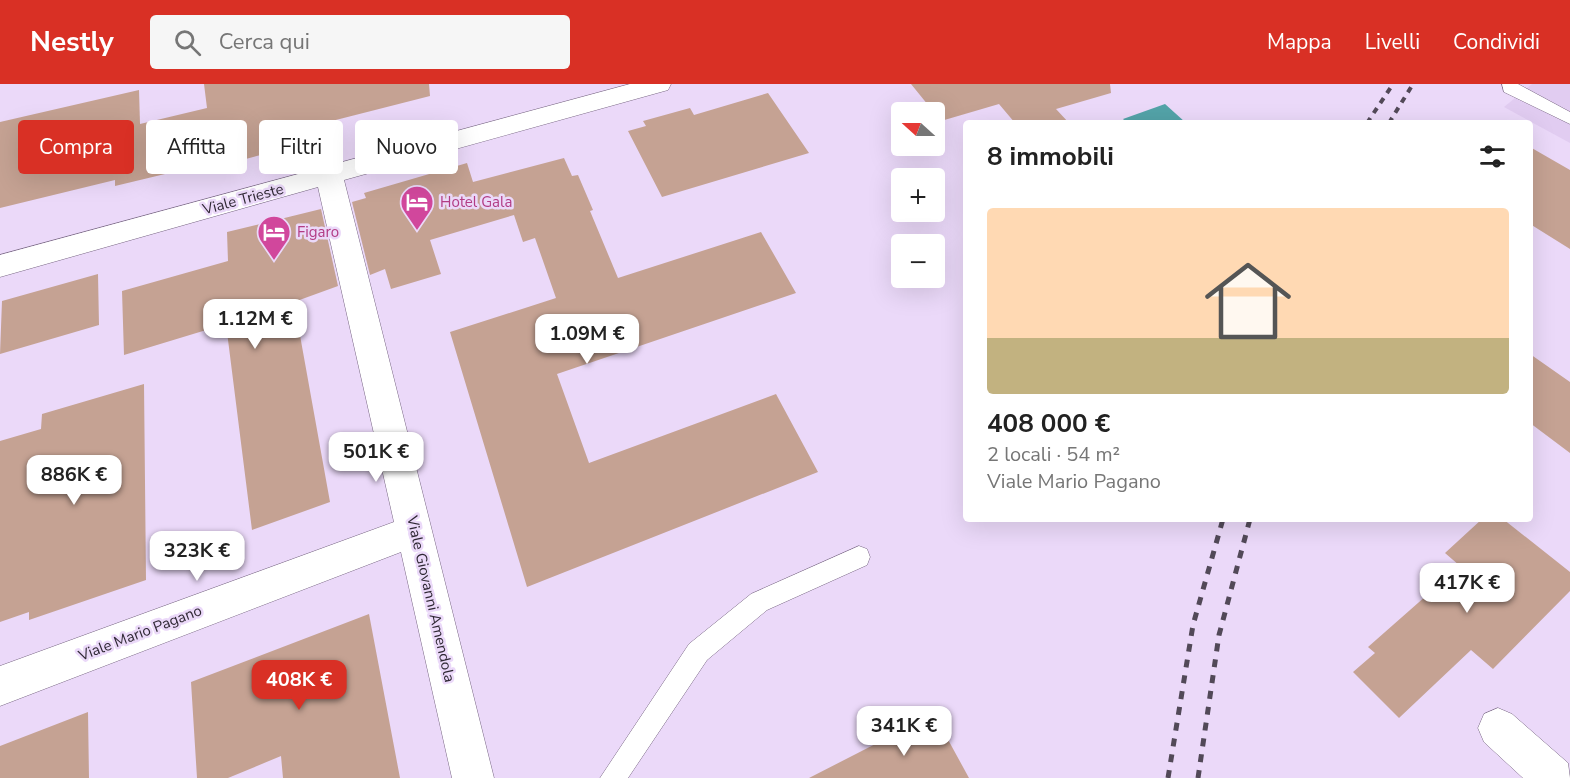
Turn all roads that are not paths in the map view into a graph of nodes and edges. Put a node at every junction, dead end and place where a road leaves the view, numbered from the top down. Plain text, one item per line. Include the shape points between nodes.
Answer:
1 (659, 84) edge
2 (1510, 84) edge
3 (1570, 119) edge
4 (329, 176) junction
5 (0, 266) edge
6 (414, 531) junction
7 (859, 557) dead end
8 (0, 686) edge
9 (1498, 728) dead end
10 (473, 778) edge
11 (613, 778) edge
12 (1553, 778) edge

1 - 4 street, Viale Trieste
2 - 3 lane via 1510,88
4 - 5 street, Viale Trieste
4 - 6 street, Viale Giovanni Amendola
6 - 8 street, Viale Mario Pagano
6 - 10 street, Viale Giovanni Amendola
7 - 11 lane via 759,602 698,652
9 - 12 street

